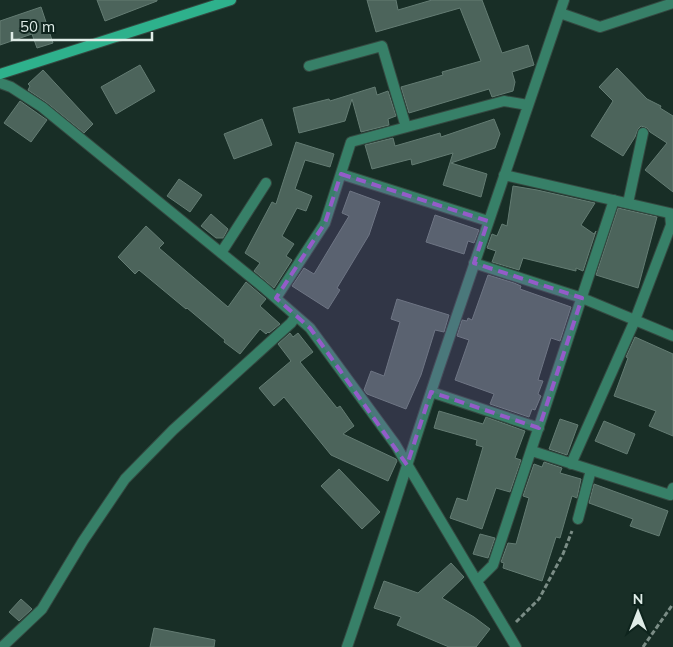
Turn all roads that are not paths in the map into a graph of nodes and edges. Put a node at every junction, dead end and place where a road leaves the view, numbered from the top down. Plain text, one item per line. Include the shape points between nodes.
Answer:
1 (231, 0) edge
2 (564, 0) edge
3 (673, 4) edge
4 (560, 13) junction
5 (310, 66) dead end
6 (0, 74) edge
7 (0, 83) edge
8 (528, 105) junction
9 (406, 127) junction
10 (643, 133) dead end
11 (341, 174) junction
12 (504, 175) junction
13 (266, 183) dead end
14 (614, 200) junction
15 (628, 203) junction
16 (672, 214) edge
17 (488, 221) junction
18 (221, 253) junction
19 (474, 263) junction
20 (276, 298) junction
21 (582, 298) junction
22 (296, 316) junction
23 (635, 320) junction
24 (673, 336) edge
25 (431, 392) junction
26 (539, 428) junction
27 (532, 451) junction
28 (571, 464) junction
29 (406, 465) junction
30 (591, 470) junction
31 (673, 488) edge
32 (578, 519) road end
33 (477, 582) junction
34 (2, 647) edge
35 (347, 647) edge
36 (516, 647) edge

1 - 6 street
2 - 4 street
3 - 4 street via 600,26
4 - 8 street
5 - 9 street via 382,46
7 - 18 street via 42,107
8 - 9 street via 504,101
8 - 12 street
9 - 11 street via 351,142
10 - 15 street
11 - 17 street
11 - 20 street via 325,223
12 - 14 street
12 - 17 street
13 - 18 street
14 - 15 street
14 - 21 street
15 - 16 street
16 - 23 street via 671,225
17 - 19 street
18 - 20 street
19 - 21 street
19 - 25 street
20 - 22 street
21 - 23 street
21 - 26 street
22 - 29 street via 310,328 395,444
22 - 34 street via 124,479 42,609
23 - 24 street
23 - 28 street
25 - 26 street
25 - 29 street
26 - 27 street
27 - 28 street
27 - 33 street via 493,565
28 - 30 street
29 - 33 street
29 - 35 street
30 - 31 street via 670,494
30 - 32 street
33 - 36 street

